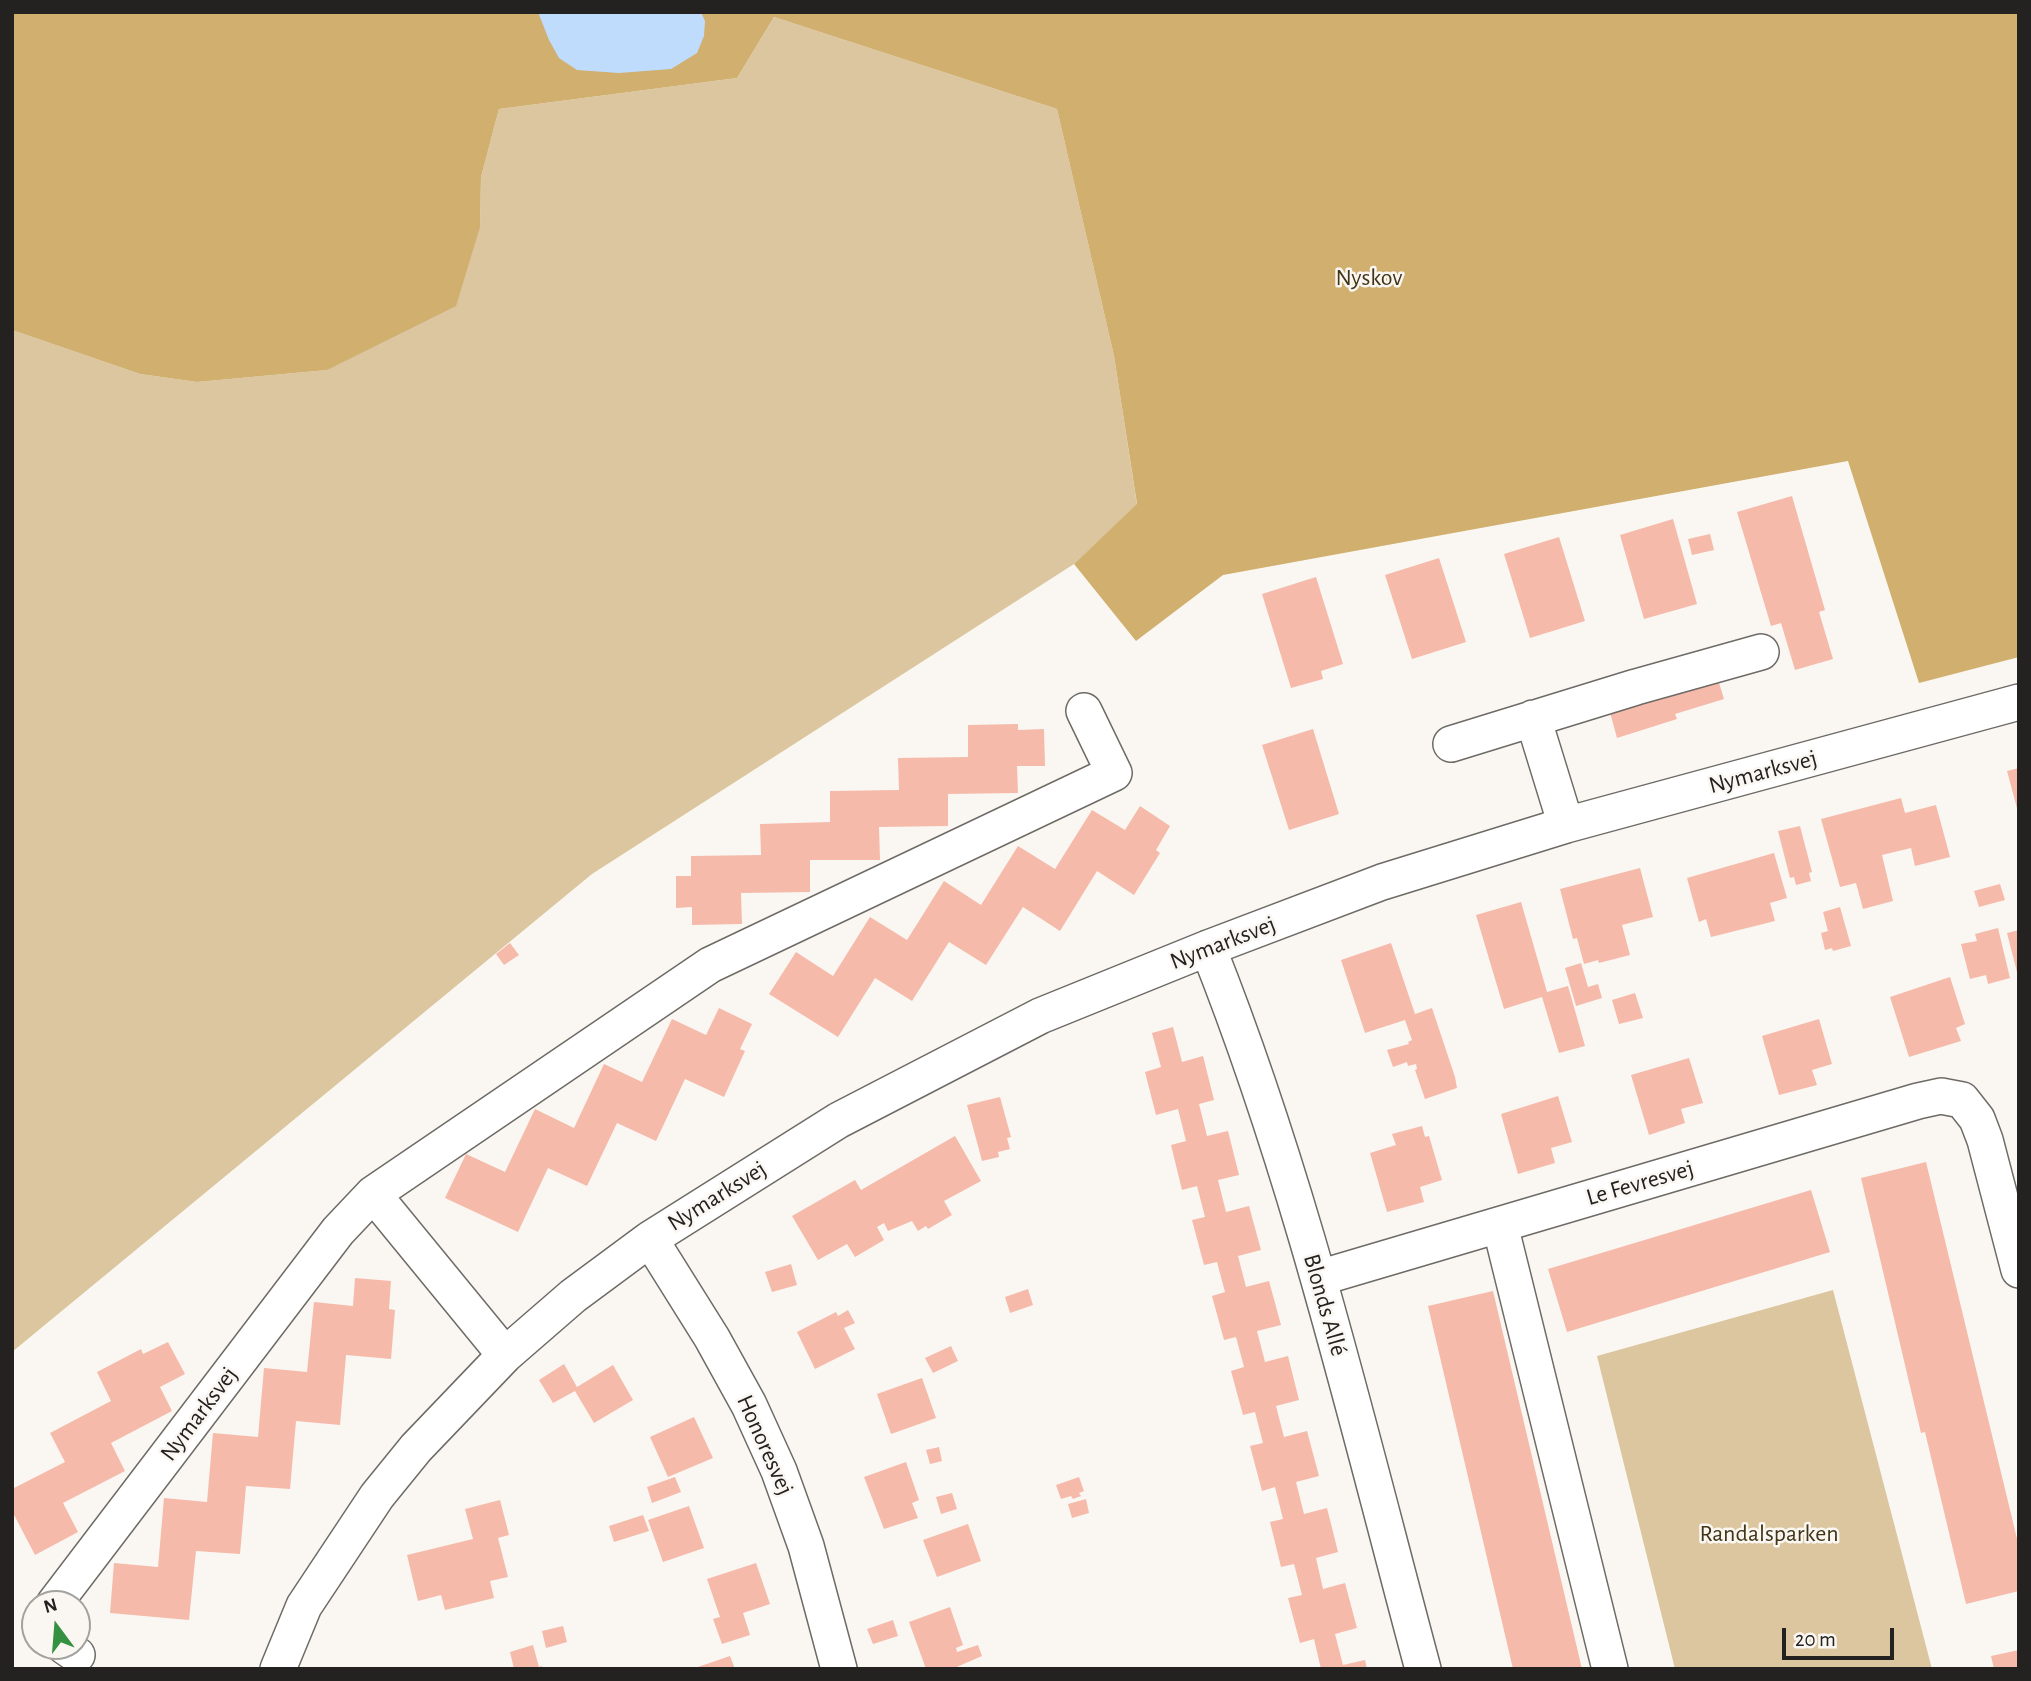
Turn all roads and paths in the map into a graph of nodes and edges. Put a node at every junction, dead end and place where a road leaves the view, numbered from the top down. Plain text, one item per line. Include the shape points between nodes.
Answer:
1 (1761, 652) dead end
2 (2019, 702) edge
3 (1084, 711) dead end
4 (1533, 718) junction
5 (1451, 744) dead end
6 (1566, 825) junction
7 (1208, 948) junction
8 (373, 1194) junction
9 (1500, 1225) junction
10 (650, 1239) junction
11 (2019, 1270) edge
12 (1319, 1278) junction
13 (505, 1355) junction
14 (65, 1590) edge
15 (278, 1669) edge
16 (839, 1669) edge
17 (1423, 1669) edge
18 (1610, 1669) edge

1 - 4 street
2 - 6 street, Nymarksvej
3 - 8 street, Nymarksvej via 1114,773 710,965
4 - 5 street
4 - 6 street
6 - 7 street, Nymarksvej via 1382,882
7 - 10 street, Nymarksvej via 1040,1016 862,1108
7 - 12 street, Blonds Allé via 1265,1102
8 - 13 street
8 - 14 street, Nymarksvej via 338,1231
9 - 11 street, Le Fevresvej via 1941,1096 1962,1100 1977,1119
9 - 12 street, Le Fevresvej
9 - 18 street
10 - 13 street, Nymarksvej via 573,1296
10 - 16 street, Honoresvej via 712,1338 779,1471 806,1546
12 - 17 street, Blonds Allé
13 - 15 street, Nymarksvej via 377,1496 304,1606

